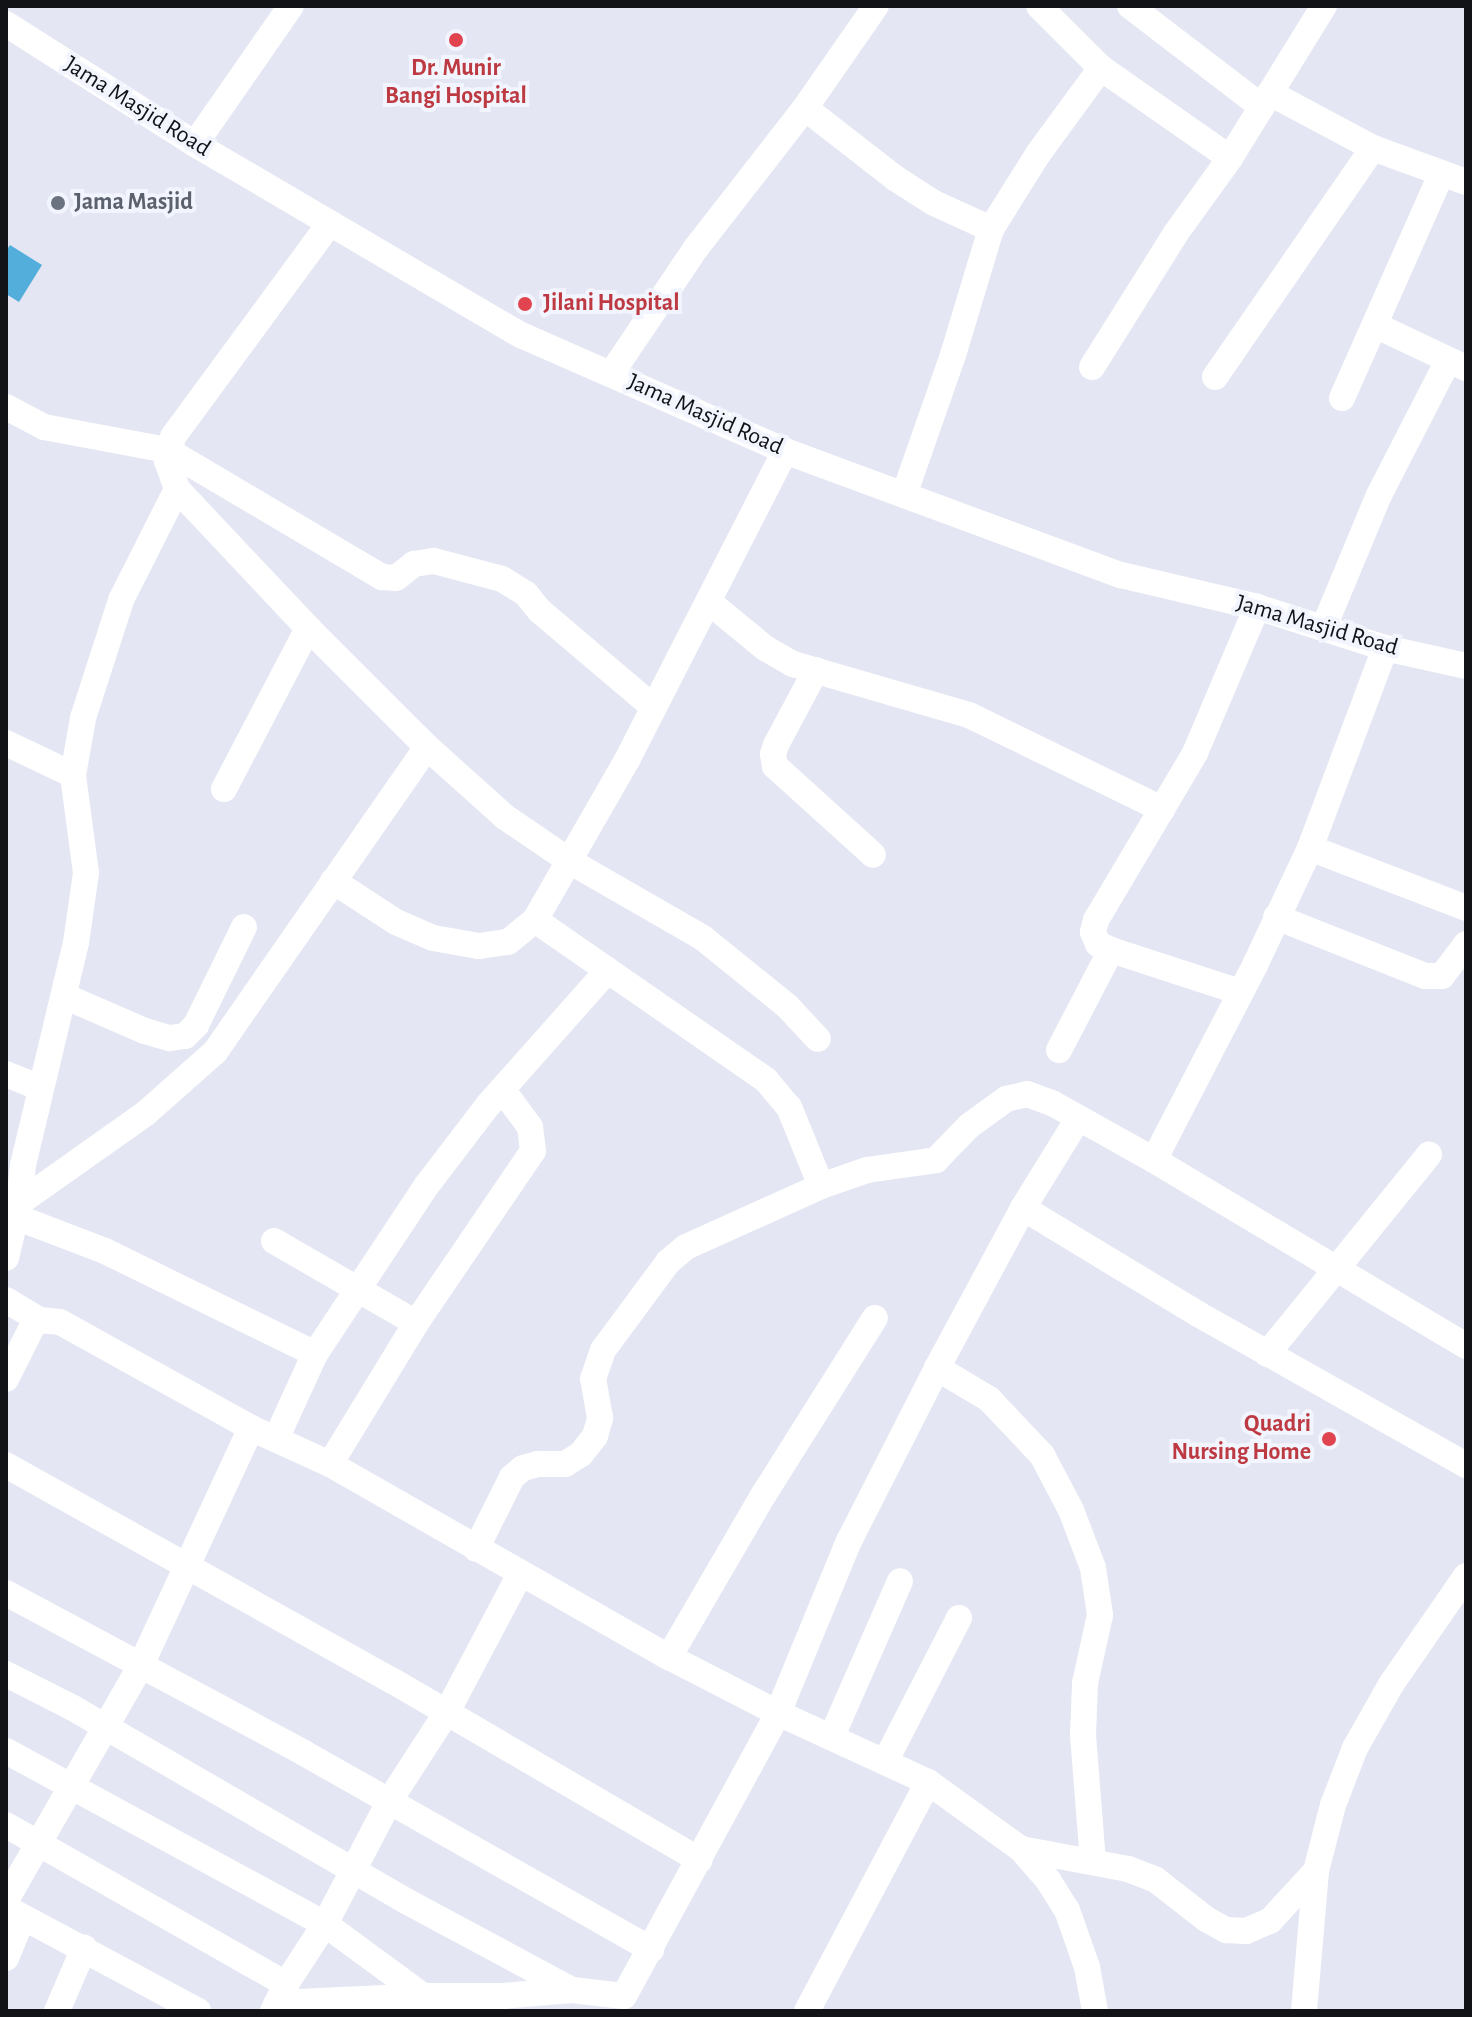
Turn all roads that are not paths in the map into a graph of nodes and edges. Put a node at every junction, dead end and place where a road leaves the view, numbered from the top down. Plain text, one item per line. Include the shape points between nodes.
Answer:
1 (291, 6) edge
2 (876, 6) edge
3 (1039, 6) edge
4 (1130, 6) edge
5 (1324, 6) edge
6 (6, 24) edge
7 (1101, 68) junction
8 (1266, 100) junction
9 (805, 108) junction
10 (195, 144) junction
11 (1373, 148) junction
12 (1230, 158) junction
13 (1454, 179) edge
14 (330, 223) junction
15 (991, 229) junction
16 (1375, 325) junction
17 (1457, 365) edge
18 (1092, 367) dead end
19 (611, 374) junction
20 (1215, 377) dead end
21 (1342, 398) dead end
22 (6, 407) edge
23 (167, 450) junction
24 (785, 451) junction
25 (177, 489) junction
26 (904, 495) junction
27 (709, 602) junction
28 (1257, 607) junction
29 (1324, 627) junction
30 (308, 628) junction
31 (1385, 648) junction
32 (1466, 666) edge
33 (816, 670) junction
34 (652, 706) junction
35 (6, 743) edge
36 (427, 747) junction
37 (73, 775) junction
38 (224, 789) dead end
39 (1162, 809) junction
40 (1310, 848) junction
41 (873, 855) dead end
42 (571, 862) junction
43 (333, 881) junction
44 (1466, 908) edge
45 (1276, 917) junction
46 (535, 920) junction
47 (244, 927) dead end
48 (1466, 944) edge
49 (1111, 950) junction
50 (608, 970) junction
51 (1240, 992) junction
52 (64, 996) junction
53 (818, 1039) dead end
54 (1059, 1050) dead end
55 (6, 1074) edge
56 (40, 1088) junction
57 (502, 1089) junction
58 (1078, 1119) junction
59 (1429, 1155) dead end
60 (1154, 1160) junction
61 (821, 1186) junction
62 (14, 1206) edge
63 (1023, 1208) junction
64 (274, 1241) dead end
65 (6, 1258) edge
66 (1334, 1268) junction
67 (357, 1291) junction
68 (6, 1300) edge
69 (875, 1318) dead end
70 (39, 1320) junction
71 (416, 1323) junction
72 (1466, 1346) edge
73 (315, 1354) junction
74 (1267, 1354) junction
75 (937, 1368) junction
76 (6, 1379) edge
77 (251, 1428) junction
78 (276, 1439) junction
79 (330, 1464) junction
80 (6, 1465) edge
81 (1466, 1465) edge
82 (476, 1549) junction
83 (188, 1566) junction
84 (520, 1574) junction
85 (1466, 1576) edge
86 (900, 1581) dead end
87 (6, 1593) edge
88 (959, 1618) dead end
89 (669, 1657) junction
90 (141, 1665) junction
91 (6, 1674) edge
92 (447, 1712) junction
93 (778, 1713) junction
94 (106, 1728) junction
95 (832, 1736) junction
96 (6, 1751) edge
97 (885, 1762) junction
98 (928, 1782) junction
99 (74, 1787) junction
100 (390, 1800) junction
101 (6, 1825) edge
102 (37, 1843) junction
103 (1021, 1849) junction
104 (699, 1860) junction
105 (1093, 1862) junction
106 (353, 1869) junction
107 (1316, 1871) junction
108 (12, 1908) edge
109 (325, 1924) junction
110 (84, 1948) junction
111 (651, 1949) junction
112 (6, 1958) edge
113 (572, 1990) junction
114 (423, 1996) junction
115 (279, 2000) edge
116 (621, 2003) edge
117 (503, 2004) edge
118 (181, 2007) edge
119 (57, 2011) edge
120 (807, 2011) edge
121 (1095, 2011) edge
122 (1304, 2011) edge

1 - 10 street
2 - 9 street
3 - 7 street
4 - 8 street
5 - 8 street
6 - 10 street, Jama Masjid Road
7 - 12 street
7 - 15 street
8 - 11 street
8 - 12 street
9 - 15 street via 895,178
9 - 19 street via 696,248
10 - 14 street, Jama Masjid Road
11 - 13 street
11 - 20 street
12 - 18 street
13 - 16 street
14 - 19 street, Jama Masjid Road via 521,335
14 - 23 street
15 - 26 street
16 - 17 street
16 - 21 street
17 - 29 street via 1379,495
19 - 24 street, Jama Masjid Road
22 - 23 street via 44,427
23 - 25 street
23 - 34 street via 382,577 396,578 414,564 434,561 502,579 526,594
24 - 26 street, Jama Masjid Road
24 - 27 street
25 - 30 street
25 - 37 street via 121,600 83,718
26 - 28 street, Jama Masjid Road via 1121,575
27 - 33 street via 765,648
27 - 34 street
28 - 29 street, Jama Masjid Road
28 - 39 street via 1195,753
29 - 31 street, Jama Masjid Road
30 - 36 street
30 - 38 street
31 - 32 street, Jama Masjid Road
31 - 40 street
33 - 39 street via 969,715
33 - 41 street via 776,745 775,766
34 - 42 street
35 - 37 street
36 - 42 street via 505,817
36 - 43 street
37 - 52 street via 86,873
39 - 49 street via 1096,920 1098,944
40 - 44 street
40 - 45 street
42 - 46 street
42 - 53 street via 703,938 787,1006
43 - 46 street via 396,922 433,938 479,946 508,942
43 - 62 street via 215,1052 146,1113
45 - 48 street via 1425,976 1442,976
45 - 51 street
46 - 50 street
47 - 52 street via 196,1025 185,1036 145,1031
49 - 51 street
49 - 54 street
50 - 57 street
50 - 61 street via 766,1080 789,1107
51 - 60 street
52 - 56 street
55 - 56 street
56 - 62 street
57 - 67 street via 427,1185
57 - 71 street via 530,1127 533,1151
58 - 60 street
58 - 61 street via 1027,1094 1006,1099 936,1160 867,1170
58 - 63 street
59 - 66 street
60 - 66 street
61 - 82 street via 706,1237 668,1262 596,1365 593,1379 600,1418 595,1436 565,1464 538,1464 512,1477
62 - 65 street
62 - 73 street
63 - 74 street
63 - 75 street
64 - 67 street
66 - 72 street
66 - 74 street
67 - 71 street
67 - 73 street
68 - 70 street
69 - 89 street
70 - 76 street
70 - 77 street via 60,1322
71 - 79 street
73 - 78 street
74 - 81 street
75 - 93 street via 849,1541
75 - 105 street via 989,1399 1042,1455 1093,1568 1100,1615 1085,1683 1083,1735
77 - 78 street
77 - 83 street
78 - 79 street
79 - 82 street
80 - 83 street
82 - 84 street
83 - 90 street
83 - 92 street
84 - 89 street
84 - 92 street
85 - 107 street via 1392,1683 1355,1748
86 - 95 street
87 - 90 street
88 - 97 street
89 - 93 street
90 - 94 street
90 - 100 street
91 - 94 street
92 - 100 street
92 - 104 street
93 - 95 street
93 - 104 street
94 - 99 street
94 - 106 street
95 - 97 street
96 - 99 street
97 - 98 street
98 - 103 street
98 - 120 street
99 - 102 street
99 - 109 street
100 - 106 street
100 - 111 street
101 - 102 street
102 - 108 street
102 - 115 street
103 - 105 street
103 - 121 street via 1067,1910 1087,1967
104 - 111 street
105 - 107 street via 1156,1880 1206,1919 1226,1930 1246,1931 1270,1921
106 - 109 street
106 - 113 street
107 - 122 street
108 - 110 street
108 - 112 street
109 - 114 street
109 - 115 street
110 - 118 street
110 - 119 street
111 - 116 street
113 - 116 street
113 - 117 street
114 - 115 street
114 - 117 street

